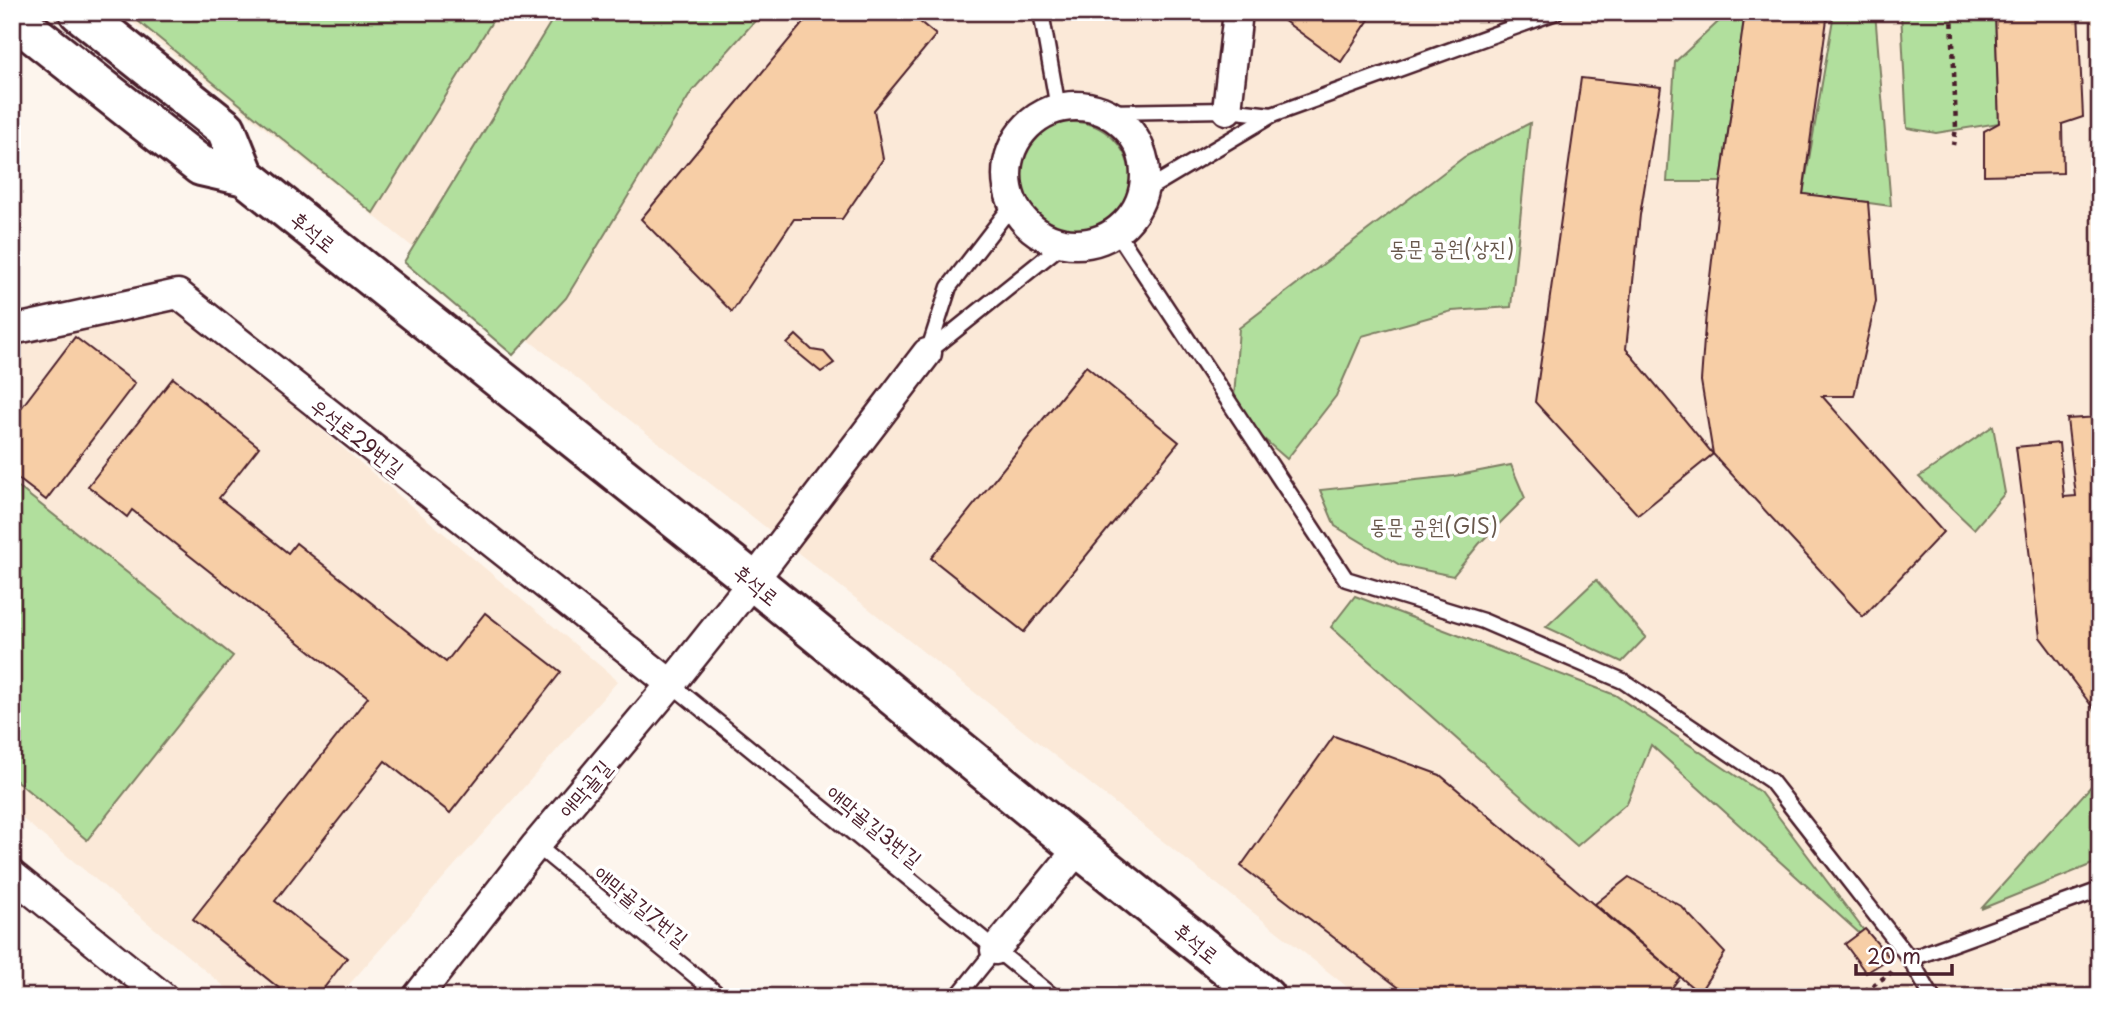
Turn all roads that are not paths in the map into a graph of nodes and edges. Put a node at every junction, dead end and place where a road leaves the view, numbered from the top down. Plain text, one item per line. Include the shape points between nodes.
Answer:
1 (79, 12) edge
2 (1041, 12) edge
3 (1238, 12) edge
4 (1556, 12) edge
5 (12, 17) edge
6 (1058, 108) junction
7 (1227, 110) junction
8 (1105, 112) junction
9 (1272, 115) junction
10 (245, 176) junction
11 (1143, 192) junction
12 (1013, 204) junction
13 (1116, 231) junction
14 (1064, 243) junction
15 (12, 330) edge
16 (927, 353) junction
17 (753, 581) junction
18 (671, 684) junction
19 (536, 845) junction
20 (1079, 848) junction
21 (12, 875) edge
22 (2100, 890) edge
23 (995, 950) junction
24 (1910, 959) junction
25 (163, 997) edge
26 (417, 997) edge
27 (720, 997) edge
28 (957, 997) edge
29 (1054, 997) edge
30 (1265, 997) edge
31 (1932, 997) edge

1 - 10 street, 후석로 via 226,130
2 - 6 lane
3 - 7 street
4 - 9 lane
5 - 10 street, 후석로 via 201,166
6 - 8 street via 1082,106
6 - 12 street via 1036,118 1019,135 1009,157 1007,180
7 - 8 lane
7 - 9 lane
8 - 11 street via 1125,126 1139,145
9 - 11 lane
10 - 17 street, 후석로
11 - 13 street via 1133,214
12 - 14 street via 1027,223
12 - 16 lane via 949,287
13 - 14 street via 1100,240
13 - 24 lane via 1346,579 1483,621 1623,681 1760,773 1771,781
14 - 16 lane
15 - 18 street, 우석로29번길 via 178,294
16 - 17 street, 애막골길
17 - 18 street, 애막골길
17 - 20 street, 후석로
18 - 19 street, 애막골길
18 - 23 lane, 애막골길3번길
19 - 26 street, 애막골길
19 - 27 lane, 애막골길7번길
20 - 23 street
20 - 30 street, 후석로
21 - 25 street
22 - 24 lane
23 - 28 lane
23 - 29 lane, 애막골길3번길
24 - 31 lane

